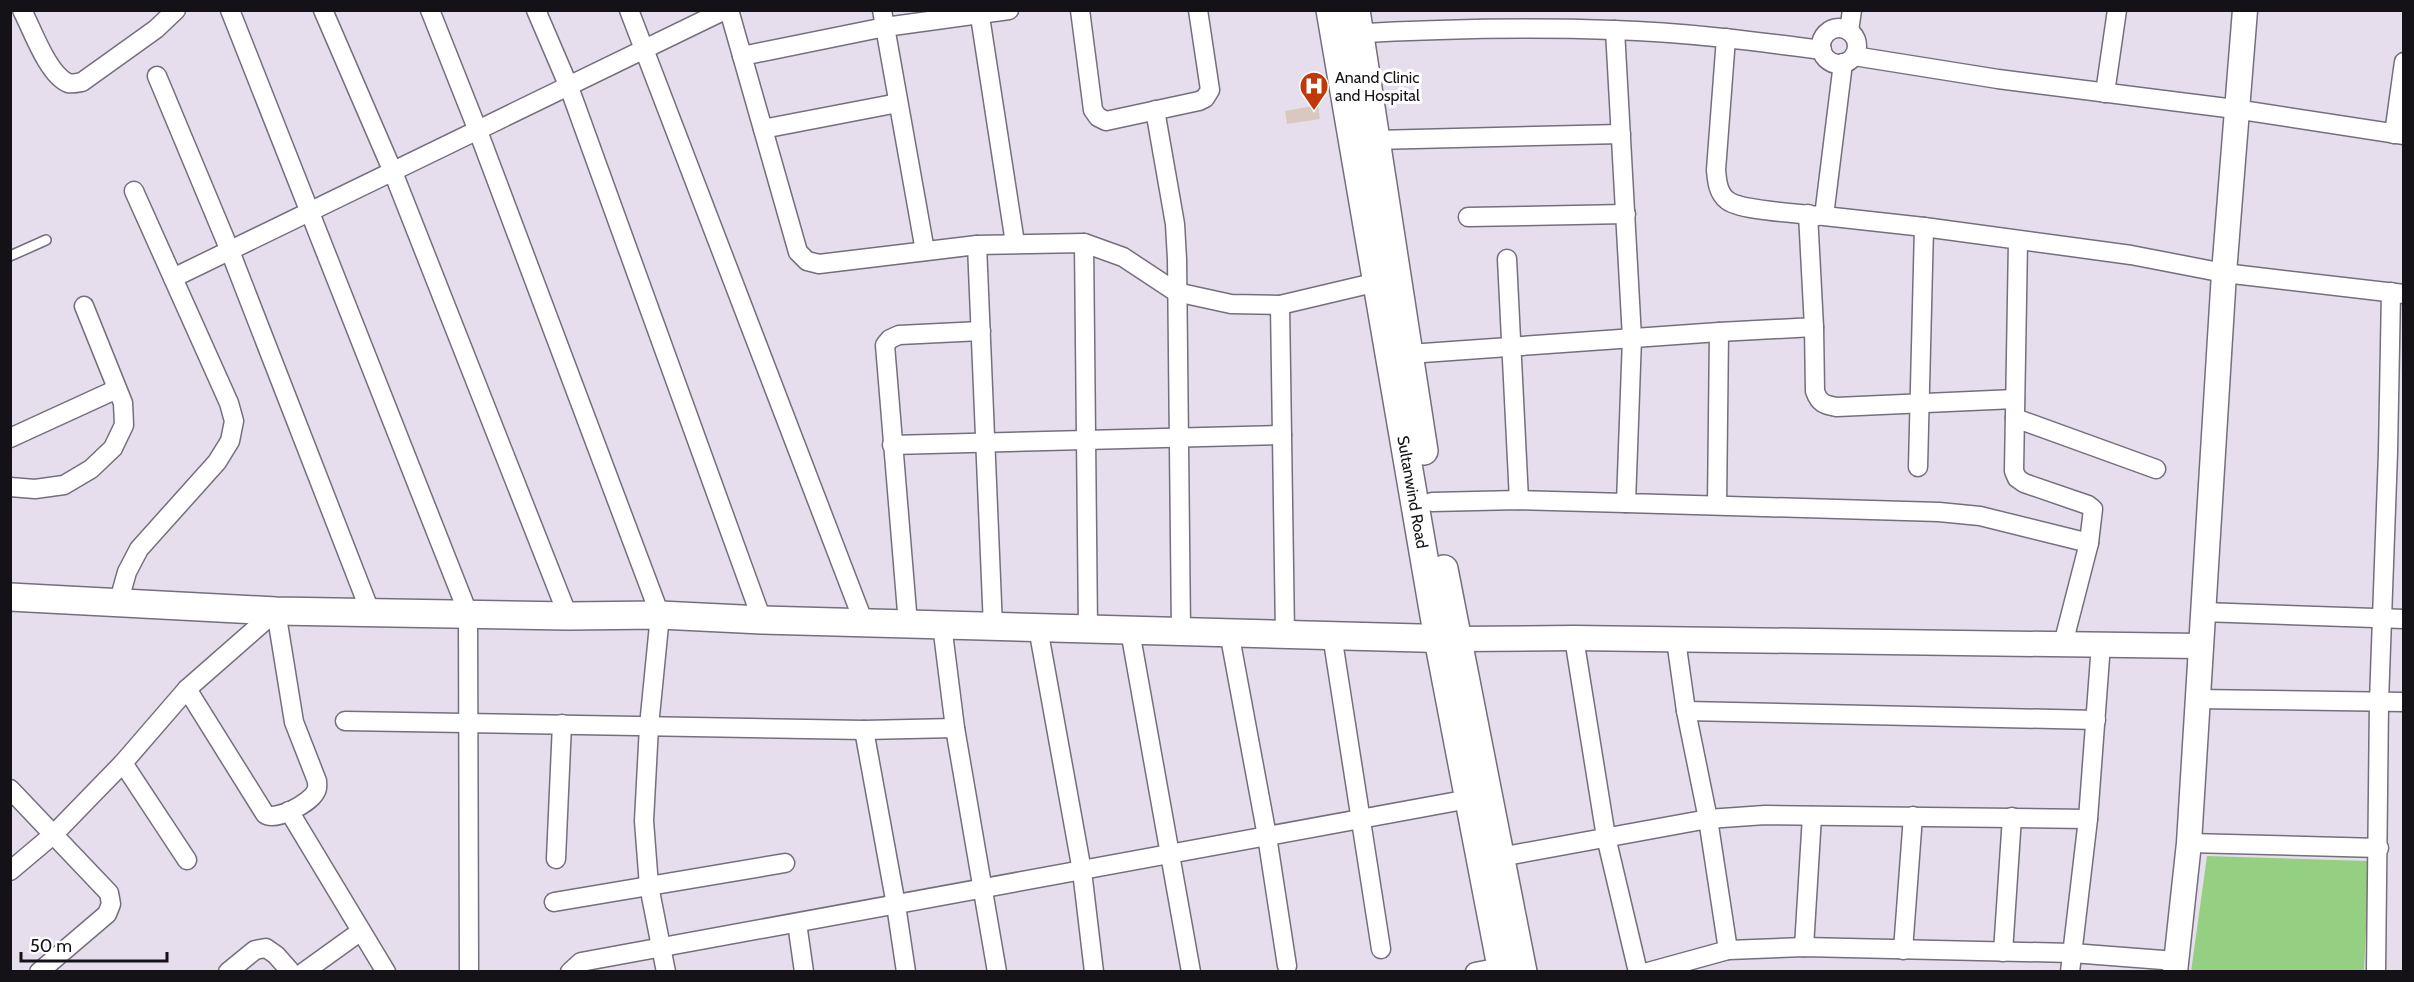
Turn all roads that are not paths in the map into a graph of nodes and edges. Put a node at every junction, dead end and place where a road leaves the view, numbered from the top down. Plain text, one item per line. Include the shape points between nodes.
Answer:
1 (22, 10) edge
2 (176, 10) edge
3 (230, 10) edge
4 (323, 10) edge
5 (430, 10) edge
6 (536, 10) edge
7 (629, 10) edge
8 (727, 10) edge
9 (1009, 10) edge
10 (1080, 10) edge
11 (1198, 10) edge
12 (1852, 10) edge
13 (2117, 10) edge
14 (2245, 10) edge
15 (979, 13) edge
16 (884, 19) edge
17 (1512, 19) edge
18 (1345, 22) edge
19 (1615, 30) junction
20 (1849, 31) junction
21 (1726, 38) junction
22 (645, 50) junction
23 (1822, 50) junction
24 (742, 56) junction
25 (1849, 60) junction
26 (2403, 62) edge
27 (157, 76) dead end
28 (569, 87) junction
29 (2105, 93) junction
30 (898, 103) junction
31 (2235, 109) junction
32 (1155, 110) junction
33 (763, 129) junction
34 (478, 131) junction
35 (1621, 134) junction
36 (2398, 135) edge
37 (1375, 140) junction
38 (393, 172) junction
39 (134, 191) dead end
40 (309, 213) junction
41 (1626, 214) junction
42 (1816, 215) junction
43 (1468, 217) dead end
44 (1924, 227) junction
45 (46, 240) dead end
46 (2018, 241) junction
47 (1015, 243) junction
48 (1084, 243) junction
49 (977, 245) junction
50 (230, 251) junction
51 (926, 251) junction
52 (10, 256) edge
53 (1507, 259) dead end
54 (2224, 273) junction
55 (172, 278) junction
56 (1387, 280) junction
57 (1176, 292) junction
58 (2397, 293) edge
59 (1280, 305) junction
60 (84, 306) dead end
61 (1814, 327) junction
62 (981, 331) junction
63 (1719, 332) junction
64 (1632, 338) junction
65 (1513, 347) junction
66 (1409, 354) junction
67 (117, 388) junction
68 (2015, 399) junction
69 (1920, 402) junction
70 (2015, 417) junction
71 (1282, 435) junction
72 (10, 438) edge
73 (1086, 439) junction
74 (1178, 439) junction
75 (985, 442) junction
76 (892, 445) junction
77 (2396, 452) edge
78 (1918, 466) dead end
79 (2156, 469) dead end
80 (10, 487) edge
81 (1519, 500) junction
82 (1432, 502) junction
83 (1626, 503) junction
84 (1717, 505) junction
85 (2089, 543) junction
86 (10, 597) edge
87 (118, 604) junction
88 (276, 610) junction
89 (370, 611) junction
90 (2202, 612) junction
91 (468, 613) junction
92 (660, 615) junction
93 (568, 616) junction
94 (2382, 618) junction
95 (2403, 619) edge
96 (762, 620) junction
97 (864, 623) junction
98 (909, 624) junction
99 (942, 625) junction
100 (993, 627) junction
101 (1038, 628) junction
102 (1088, 629) junction
103 (1180, 631) junction
104 (1130, 632) junction
105 (1229, 633) junction
106 (1285, 634) junction
107 (1332, 635) junction
108 (1574, 638) junction
109 (1448, 639) junction
110 (1676, 640) junction
111 (2063, 644) junction
112 (2101, 644) junction
113 (2200, 646) junction
114 (187, 689) junction
115 (2196, 699) junction
116 (2379, 702) junction
117 (2403, 702) edge
118 (1686, 711) junction
119 (2096, 720) junction
120 (345, 721) dead end
121 (469, 724) junction
122 (562, 724) junction
123 (649, 726) junction
124 (955, 728) junction
125 (864, 730) junction
126 (123, 763) junction
127 (10, 789) edge
128 (1469, 799) junction
129 (289, 811) junction
130 (1812, 816) junction
131 (1913, 816) junction
132 (2012, 817) junction
133 (1360, 819) junction
134 (1708, 819) junction
135 (2088, 819) junction
136 (54, 834) junction
137 (1268, 836) junction
138 (1606, 837) junction
139 (2189, 843) junction
140 (2379, 848) junction
141 (1171, 854) junction
142 (1500, 857) junction
143 (556, 859) dead end
144 (187, 860) dead end
145 (785, 863) dead end
146 (10, 871) edge
147 (1082, 871) junction
148 (648, 886) junction
149 (982, 889) junction
150 (554, 902) dead end
151 (896, 905) junction
152 (797, 923) junction
153 (361, 931) junction
154 (1804, 947) junction
155 (663, 948) junction
156 (1381, 949) dead end
157 (1728, 950) junction
158 (1903, 950) junction
159 (2003, 952) junction
160 (2072, 953) junction
161 (1287, 966) dead end
162 (2176, 966) edge
163 (1500, 970) edge
164 (39, 972) edge
165 (228, 972) edge
166 (291, 972) edge
167 (304, 972) edge
168 (386, 972) edge
169 (469, 972) edge
170 (570, 972) edge
171 (666, 972) edge
172 (804, 972) edge
173 (906, 972) edge
174 (997, 972) edge
175 (1094, 972) edge
176 (1191, 972) edge
177 (1638, 972) edge
178 (1648, 972) edge
179 (2070, 972) edge
180 (2376, 972) edge

1 - 2 street via 48,62 59,78 70,84 82,82
3 - 40 street
4 - 38 street
5 - 34 street
6 - 28 street
7 - 22 street
8 - 22 street
8 - 24 street
9 - 15 street
10 - 32 street via 1093,110 1098,117 1106,121
11 - 32 street via 1209,94 1198,101
12 - 20 street
13 - 29 street
14 - 31 street
15 - 16 street
15 - 47 street
16 - 24 street
16 - 30 street
17 - 18 street
17 - 19 street
18 - 37 main road, Sultanwind Road
18 - 56 main road, Sultanwind Road
19 - 21 street
19 - 35 street
20 - 23 street via 1830,31 1824,36
20 - 25 street via 1857,42
21 - 23 street
21 - 42 street via 1716,170 1721,194 1728,202 1742,207
22 - 28 street
22 - 97 street
23 - 25 street via 1830,61
24 - 33 street
25 - 29 street
25 - 42 street
26 - 36 street
27 - 50 street
28 - 34 street
28 - 96 street
29 - 31 street
30 - 33 street
30 - 51 street
31 - 36 street
31 - 54 street
32 - 57 street via 1175,224
33 - 51 street via 798,252 807,261 819,264
34 - 38 street
34 - 92 street
35 - 37 street
35 - 41 street
37 - 56 main road, Sultanwind Road
38 - 40 street
38 - 93 street
39 - 55 street
40 - 50 street
40 - 91 street
41 - 43 street
41 - 64 street
42 - 44 street
42 - 61 street
44 - 46 street
44 - 69 street
45 - 52 lane
46 - 54 street via 2131,255
46 - 68 street
47 - 48 street
47 - 49 street
48 - 57 street via 1124,257
48 - 73 street
49 - 51 street
49 - 62 street
50 - 55 street
50 - 89 street
53 - 65 street
54 - 58 street
54 - 90 street
55 - 87 street via 234,421 230,441 217,462 139,549 127,572
56 - 59 street
56 - 66 main road, Sultanwind Road
56 - 109 main road, Sultanwind Road
57 - 59 street via 1231,304
57 - 74 street
58 - 77 street
59 - 71 street
60 - 67 street
61 - 63 street
61 - 69 street via 1815,391 1825,405
62 - 75 street
62 - 76 street via 899,335 885,345
63 - 64 street
63 - 84 street
64 - 65 street
64 - 83 street
65 - 66 street
65 - 81 street
66 - 82 main road, Sultanwind Road
67 - 72 street
67 - 80 street via 123,403 124,425 112,448 91,469 64,485
68 - 69 street
68 - 70 street
69 - 78 street
70 - 79 street
70 - 85 street via 2017,478 2093,509
71 - 74 street
71 - 106 street
73 - 74 street
73 - 75 street
73 - 102 street
74 - 103 street
75 - 76 street
75 - 100 street
76 - 98 street
77 - 94 street
81 - 82 street
81 - 83 street
82 - 109 main road, Sultanwind Road
83 - 84 street
84 - 85 street via 1980,516
85 - 111 street
86 - 87 main road
87 - 88 main road
88 - 89 main road
88 - 114 street
88 - 129 street via 294,722 317,782 312,797
89 - 91 main road
90 - 94 street
90 - 113 street
91 - 93 main road
91 - 121 street
92 - 93 main road
92 - 96 main road
92 - 123 street
94 - 95 street
94 - 116 street
96 - 97 main road
97 - 98 main road
98 - 99 main road
99 - 100 main road
99 - 124 street
100 - 101 main road
101 - 102 main road
101 - 147 street
102 - 104 main road
103 - 104 main road
103 - 105 main road
104 - 141 street
105 - 106 main road
105 - 137 street
106 - 107 main road
107 - 109 main road
107 - 133 street
108 - 109 street
108 - 110 street
108 - 138 street
109 - 128 main road, Sultanwind Road
109 - 142 main road, Sultanwind Road
110 - 111 street
110 - 118 street
111 - 112 street
112 - 113 street
112 - 119 street
113 - 115 street
114 - 126 street
114 - 129 street via 265,814 277,817
115 - 116 street
115 - 139 street
116 - 117 street
116 - 140 street
118 - 119 street
118 - 134 street
119 - 135 street
120 - 121 street
121 - 122 street
121 - 169 street
122 - 123 street
122 - 143 street
123 - 125 street
123 - 148 street via 644,821
124 - 125 street
124 - 149 street
125 - 151 street
126 - 136 street
126 - 144 street
127 - 136 street
128 - 133 street
128 - 163 main road, Sultanwind Road
129 - 153 street
130 - 131 street
130 - 134 street
130 - 154 street
131 - 132 street
131 - 158 street
132 - 135 street
132 - 159 street
133 - 137 street
133 - 156 street
134 - 138 street
134 - 157 street
135 - 160 street
136 - 146 street
136 - 164 street via 109,893 111,904 106,914
137 - 141 street
137 - 161 street
138 - 142 street
138 - 177 street
139 - 140 street
139 - 162 street
140 - 180 street
141 - 147 street
141 - 176 street
142 - 163 main road, Sultanwind Road
145 - 148 street
147 - 149 street
147 - 175 street
148 - 150 street
148 - 155 street
149 - 151 street
149 - 174 street
151 - 152 street
151 - 173 street
152 - 155 street
152 - 172 street
153 - 167 street
153 - 168 street
154 - 157 street
154 - 158 street
155 - 170 street via 581,962
155 - 171 street
157 - 178 street
158 - 159 street
159 - 160 street
160 - 162 street
160 - 179 street
165 - 166 street via 255,950 266,948

